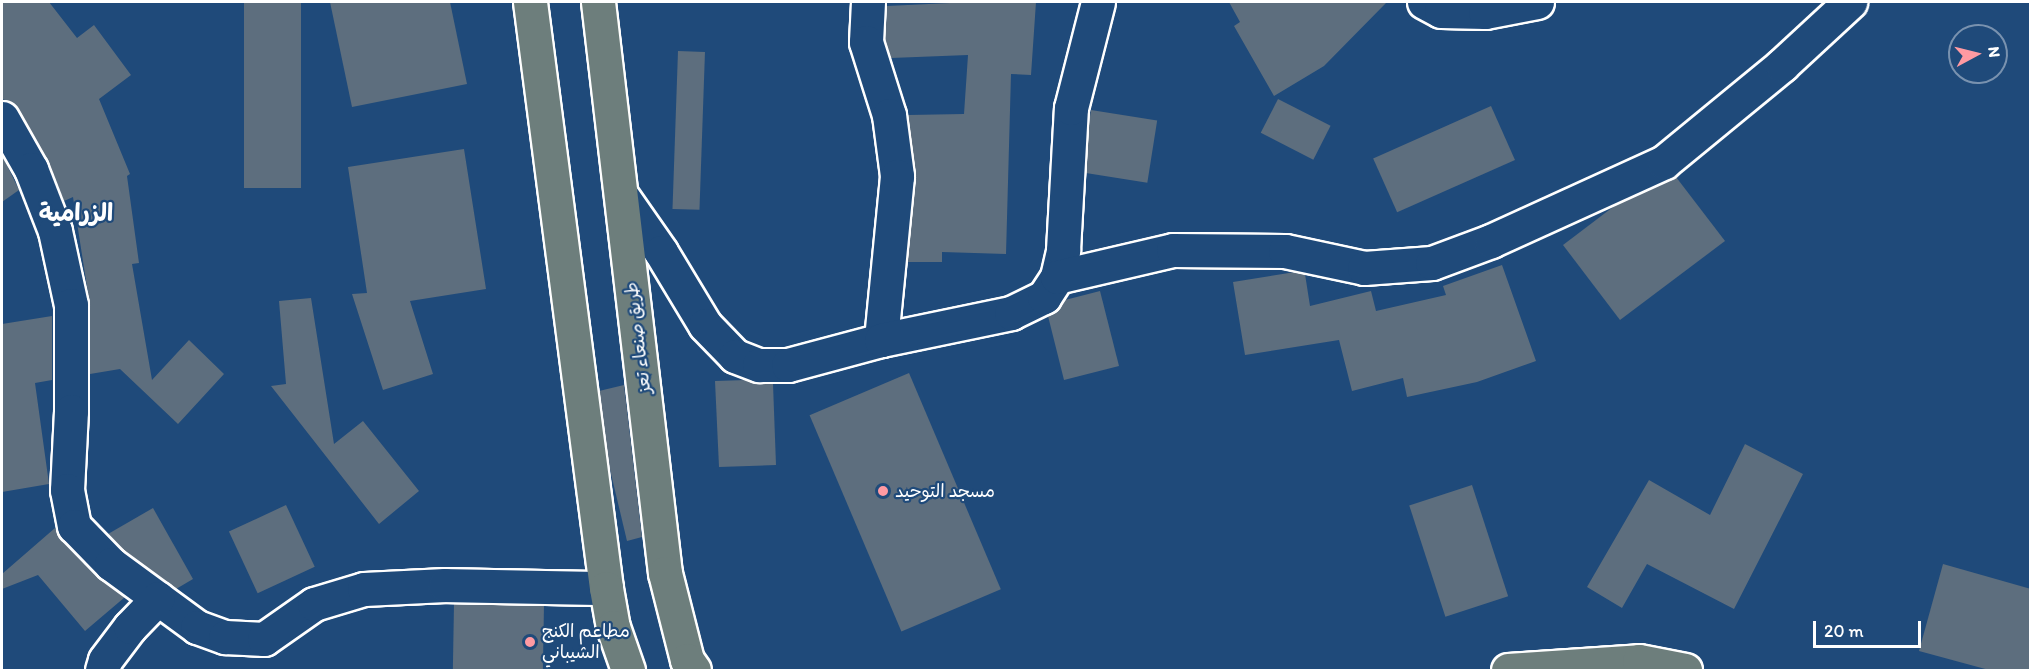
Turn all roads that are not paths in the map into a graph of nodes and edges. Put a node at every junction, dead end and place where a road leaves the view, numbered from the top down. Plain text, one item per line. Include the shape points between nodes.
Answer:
1 (530, 2) edge
2 (598, 2) edge
3 (868, 2) edge
4 (1098, 2) edge
5 (1424, 2) edge
6 (1537, 2) edge
7 (1850, 2) edge
8 (2, 117) edge
9 (622, 196) junction
10 (1057, 278) junction
11 (881, 340) junction
12 (606, 588) junction
13 (158, 598) junction
14 (102, 670) edge
15 (628, 670) edge
16 (694, 670) edge
17 (1508, 670) edge
18 (1685, 670) edge

1 - 12 highway
2 - 9 highway, طريق صنعاء تعز
3 - 11 street via 866,42 889,115 897,176
4 - 10 street via 1071,108 1063,250
5 - 6 street via 1441,11 1485,12
7 - 10 street via 1664,162 1491,241 1432,263 1364,268 1285,251 1173,250
8 - 13 street via 31,169 55,231 71,305 67,490 74,526 111,564
9 - 11 street via 705,325 735,356 759,365 788,365
9 - 16 highway, طريق صنعاء تعز via 665,573 687,660
10 - 11 street via 1044,297 1011,313
12 - 13 street via 364,588 314,604 264,639 225,638 197,627
12 - 15 highway via 613,627
13 - 14 street via 130,627
17 - 18 highway via 1639,661

